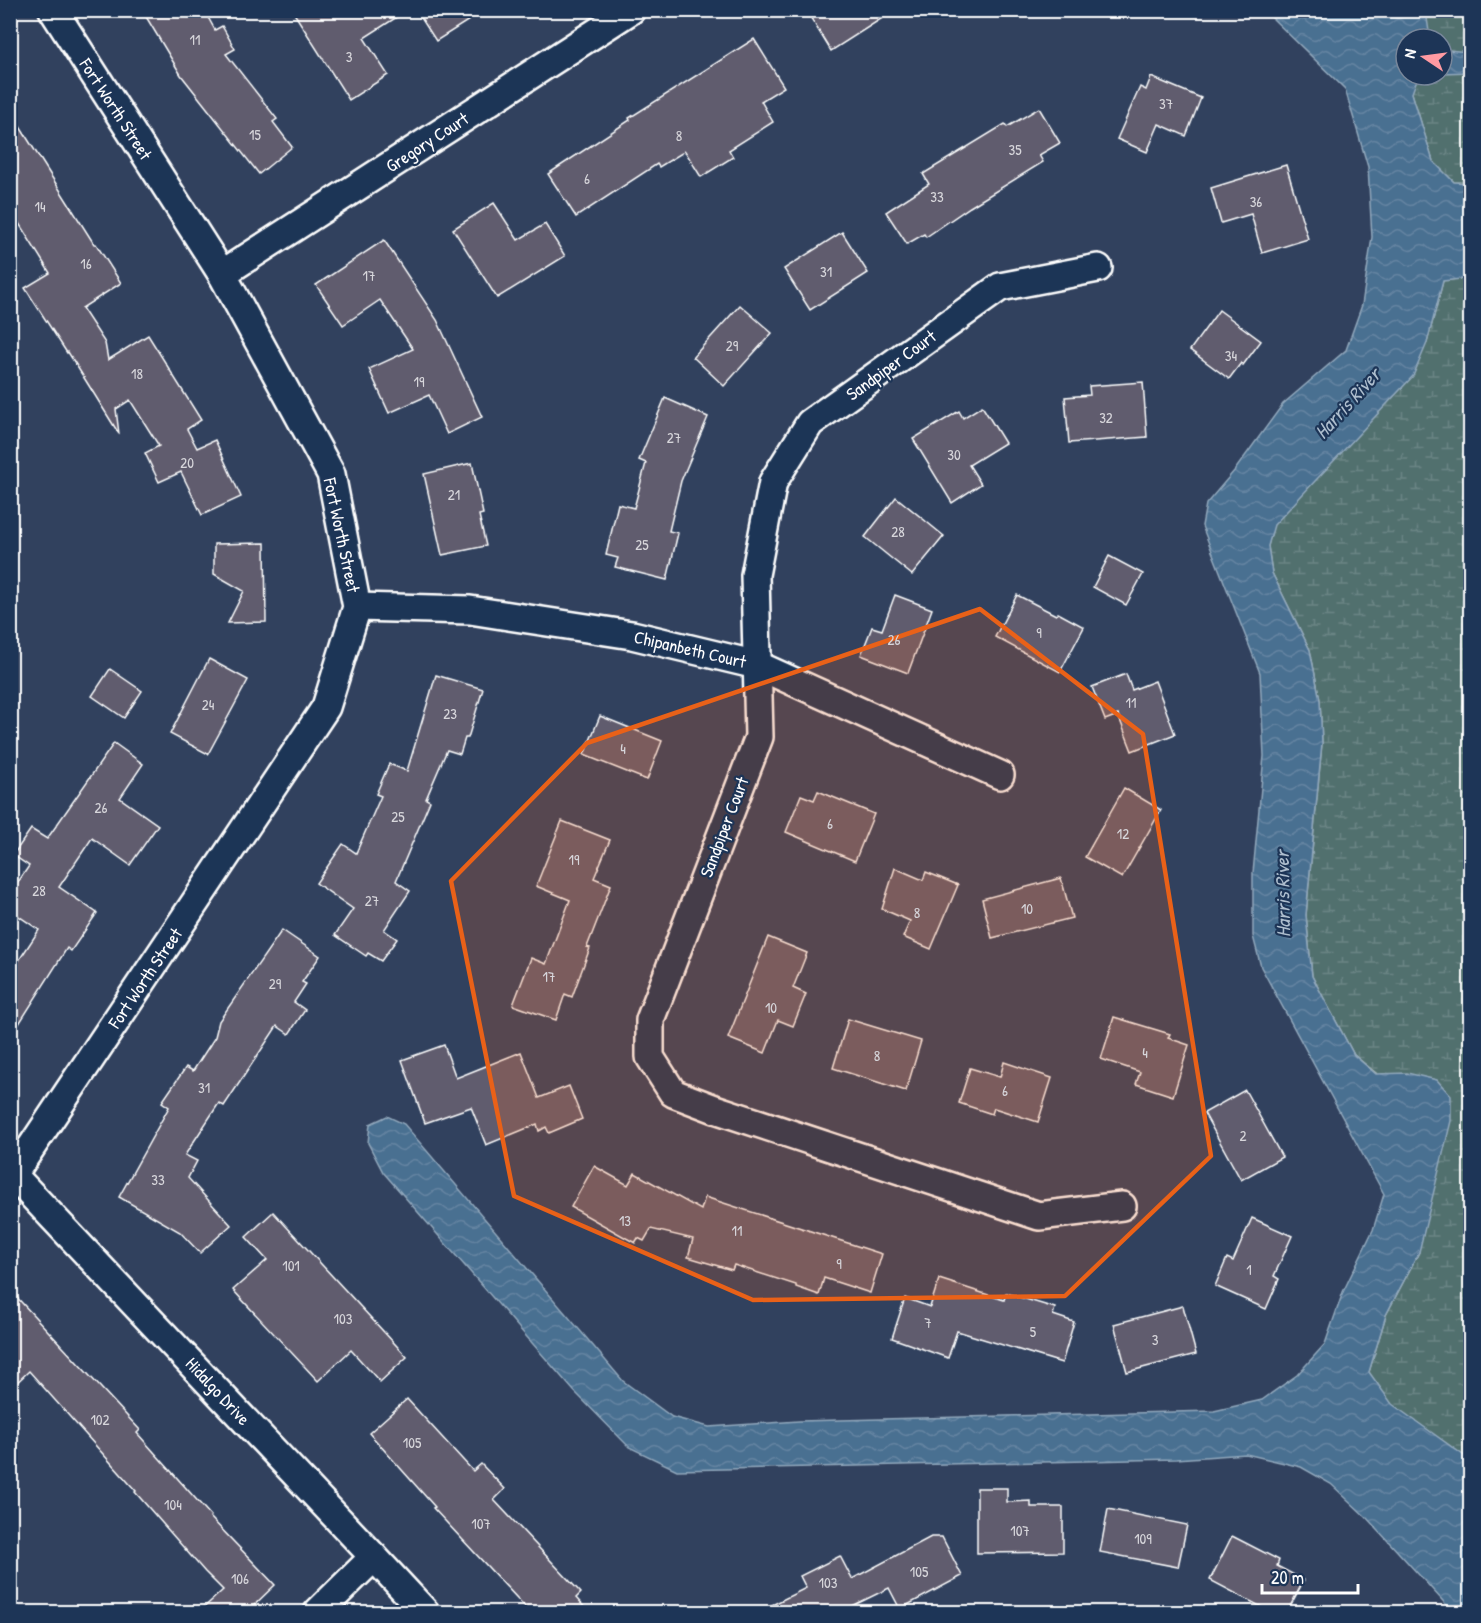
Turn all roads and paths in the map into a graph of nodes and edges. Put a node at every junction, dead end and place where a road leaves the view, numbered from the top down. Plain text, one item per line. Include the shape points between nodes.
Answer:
1 (53, 10) edge
2 (632, 10) edge
3 (1098, 268) dead end
4 (222, 274) junction
5 (357, 607) junction
6 (757, 665) junction
7 (1000, 775) dead end
8 (12, 1175) edge
9 (1122, 1206) dead end
10 (374, 1557) junction
11 (318, 1612) edge
12 (424, 1612) edge

1 - 4 street, Fort Worth Street
2 - 4 street, Gregory Court
3 - 6 street, Sandpiper Court via 1000,287 810,423 773,482 755,575
4 - 5 street, Fort Worth Street via 331,474
5 - 6 street, Chipanbeth Court via 470,610 632,635
5 - 8 street, Fort Worth Street via 326,707
6 - 7 street, Chipanbeth Court
6 - 9 street, Sandpiper Court via 759,736 650,1020 650,1056 673,1093 1039,1216
8 - 10 street, Hidalgo Drive
10 - 11 street
10 - 12 street, Hidalgo Drive

